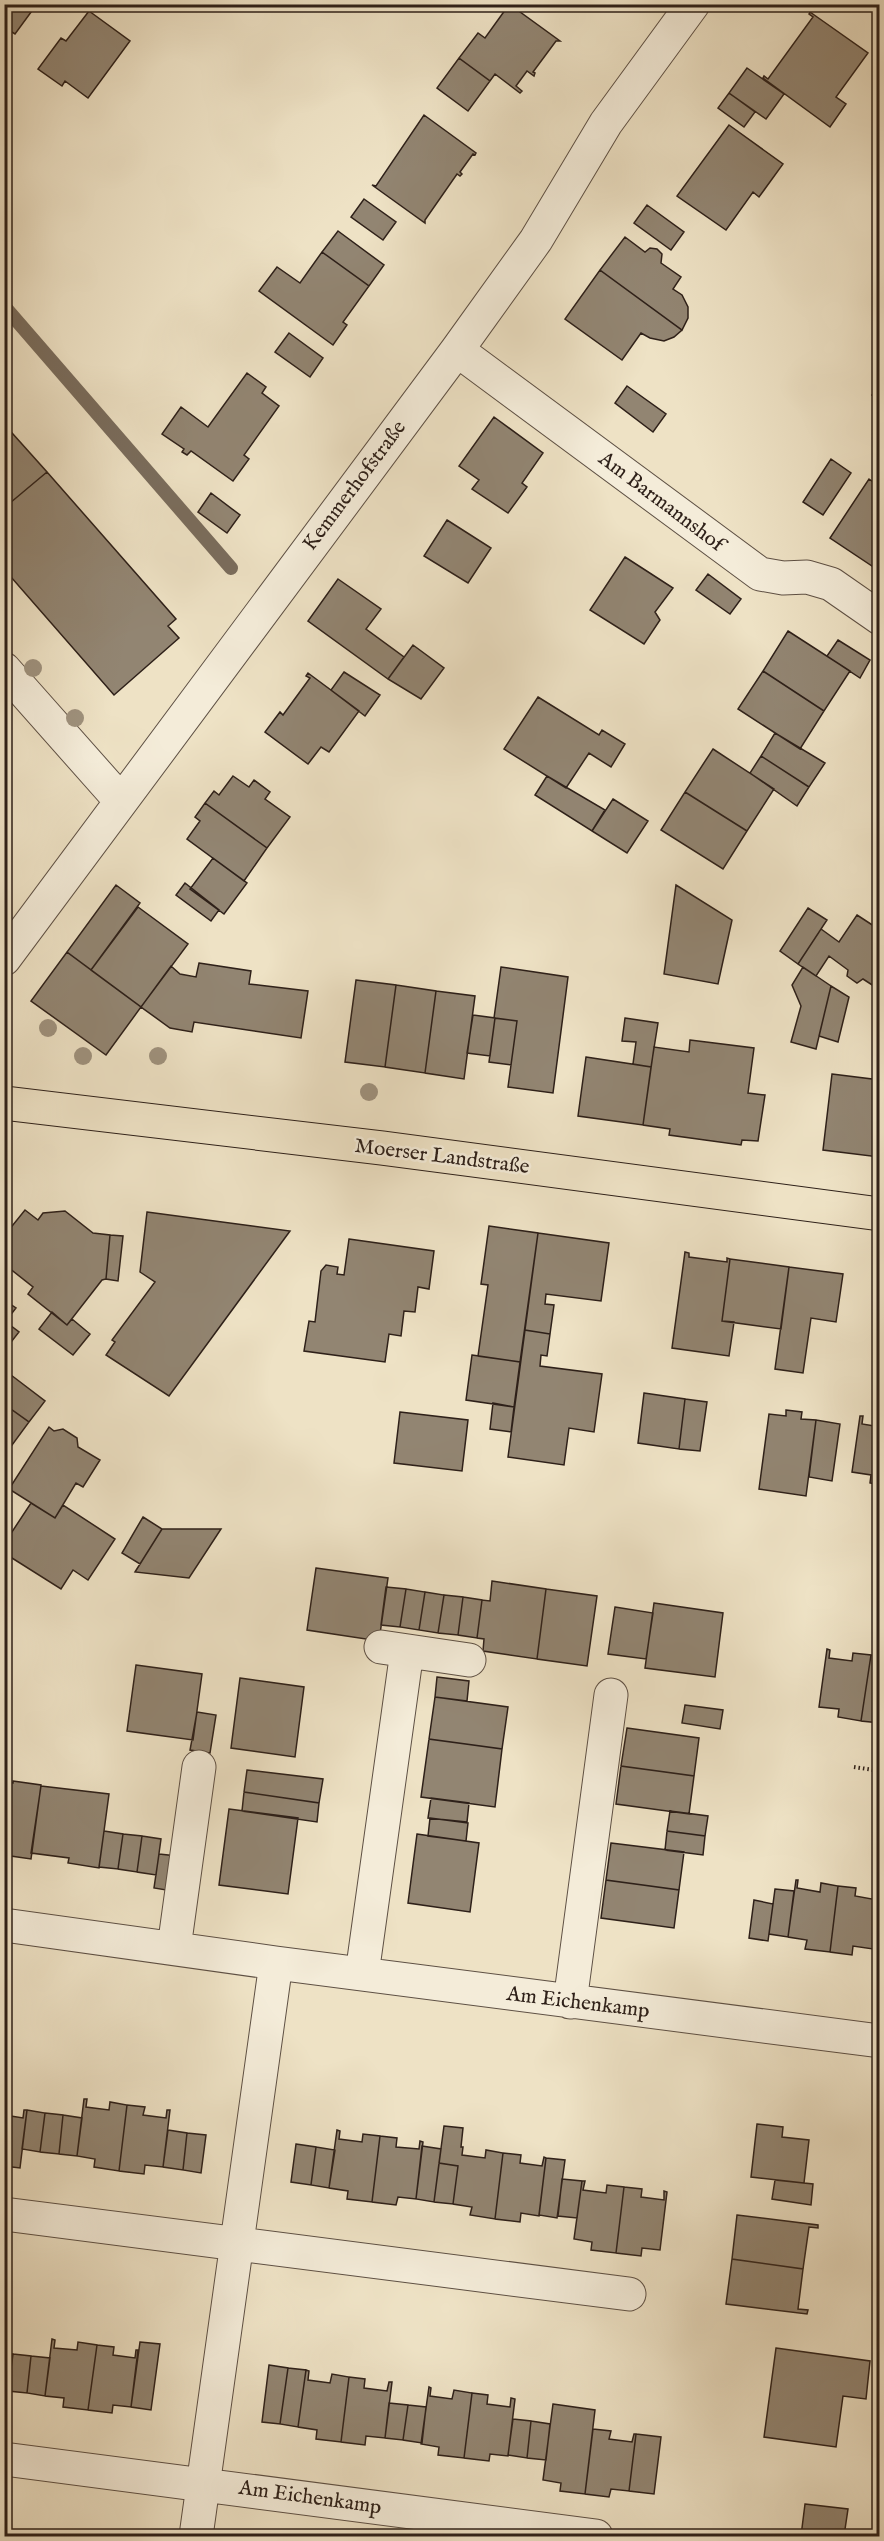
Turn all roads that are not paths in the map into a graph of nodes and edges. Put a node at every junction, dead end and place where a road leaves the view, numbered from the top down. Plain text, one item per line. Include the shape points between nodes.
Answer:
1 (693, 4) edge
2 (457, 350) junction
3 (879, 618) edge
4 (4, 669) edge
5 (121, 801) junction
6 (4, 959) edge
7 (4, 1104) edge
8 (879, 1214) edge
9 (469, 1660) dead end
10 (612, 1695) dead end
11 (199, 1767) dead end
12 (4, 1925) edge
13 (174, 1948) junction
14 (276, 1964) junction
15 (362, 1974) junction
16 (570, 2002) junction
17 (879, 2041) edge
18 (4, 2214) edge
19 (237, 2243) junction
20 (629, 2294) dead end
21 (4, 2459) edge
22 (203, 2484) junction
23 (196, 2536) edge
24 (596, 2536) edge

1 - 2 street, Kemmerhofstraße via 606,123 536,240
2 - 3 street, Am Barmannshof via 760,574 807,577 831,584
2 - 5 street, Kemmerhofstraße
4 - 5 street
5 - 6 street, Kemmerhofstraße
7 - 8 main road, Moerser Landstraße via 382,1148
9 - 15 street via 394,1649
10 - 16 street
11 - 13 street
12 - 13 street, Am Eichenkamp
13 - 14 street, Am Eichenkamp
14 - 15 street, Am Eichenkamp
14 - 19 street
15 - 16 street, Am Eichenkamp
16 - 17 street, Am Eichenkamp
18 - 19 street
19 - 20 street
19 - 22 street
21 - 22 street, Am Eichenkamp
22 - 23 street
22 - 24 street, Am Eichenkamp

